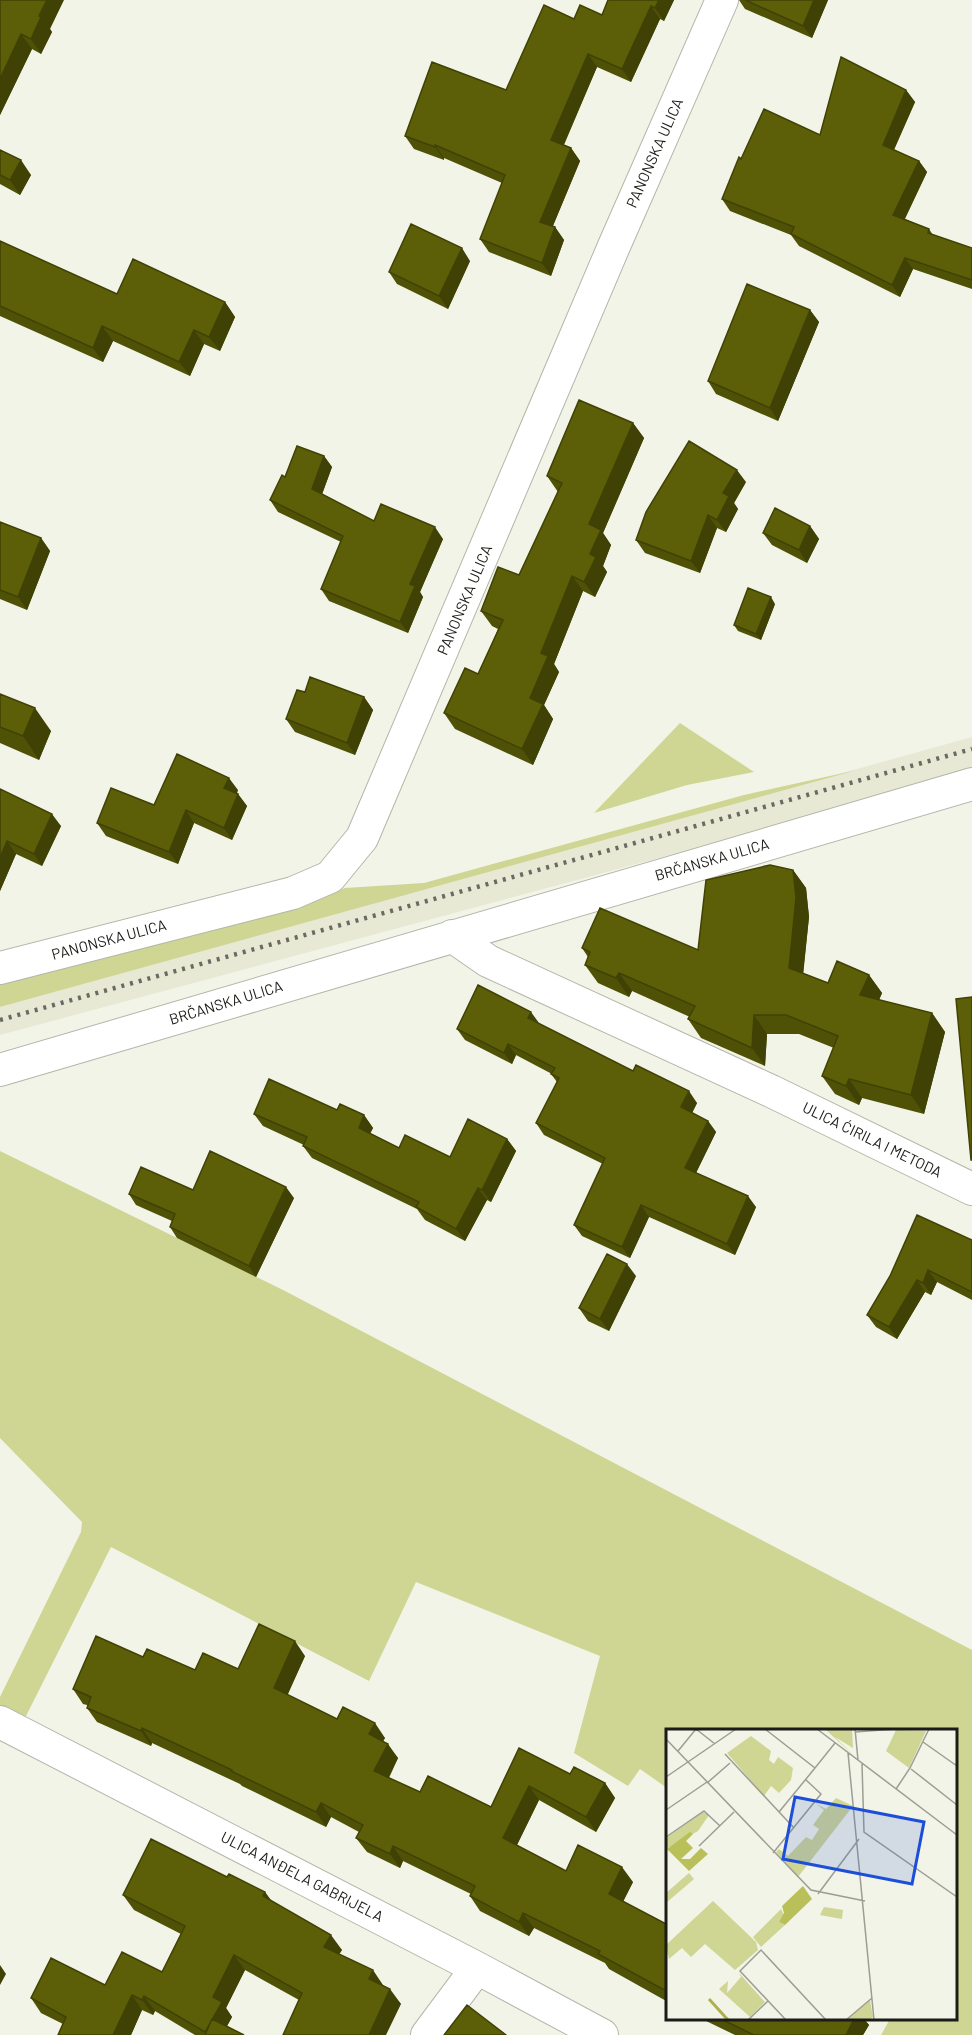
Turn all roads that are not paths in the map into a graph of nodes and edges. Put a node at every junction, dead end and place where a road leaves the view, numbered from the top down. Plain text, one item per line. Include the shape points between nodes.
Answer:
1 (722, 0) edge
2 (972, 784) edge
3 (452, 936) junction
4 (0, 968) edge
5 (0, 1070) edge
6 (972, 1190) edge
7 (0, 1722) edge
8 (477, 1968) junction
9 (427, 2035) edge
10 (602, 2035) edge

1 - 4 street, PANONSKA ULICA via 362,838 330,877 293,893
2 - 3 street, BRČANSKA ULICA
3 - 5 street, BRČANSKA ULICA
3 - 6 street, ULICA ĆIRILA I METODA via 488,961 771,1090
7 - 8 street, ULICA ANĐELA GABRIJELA
8 - 9 street
8 - 10 street, ULICA ANĐELA GABRIJELA

